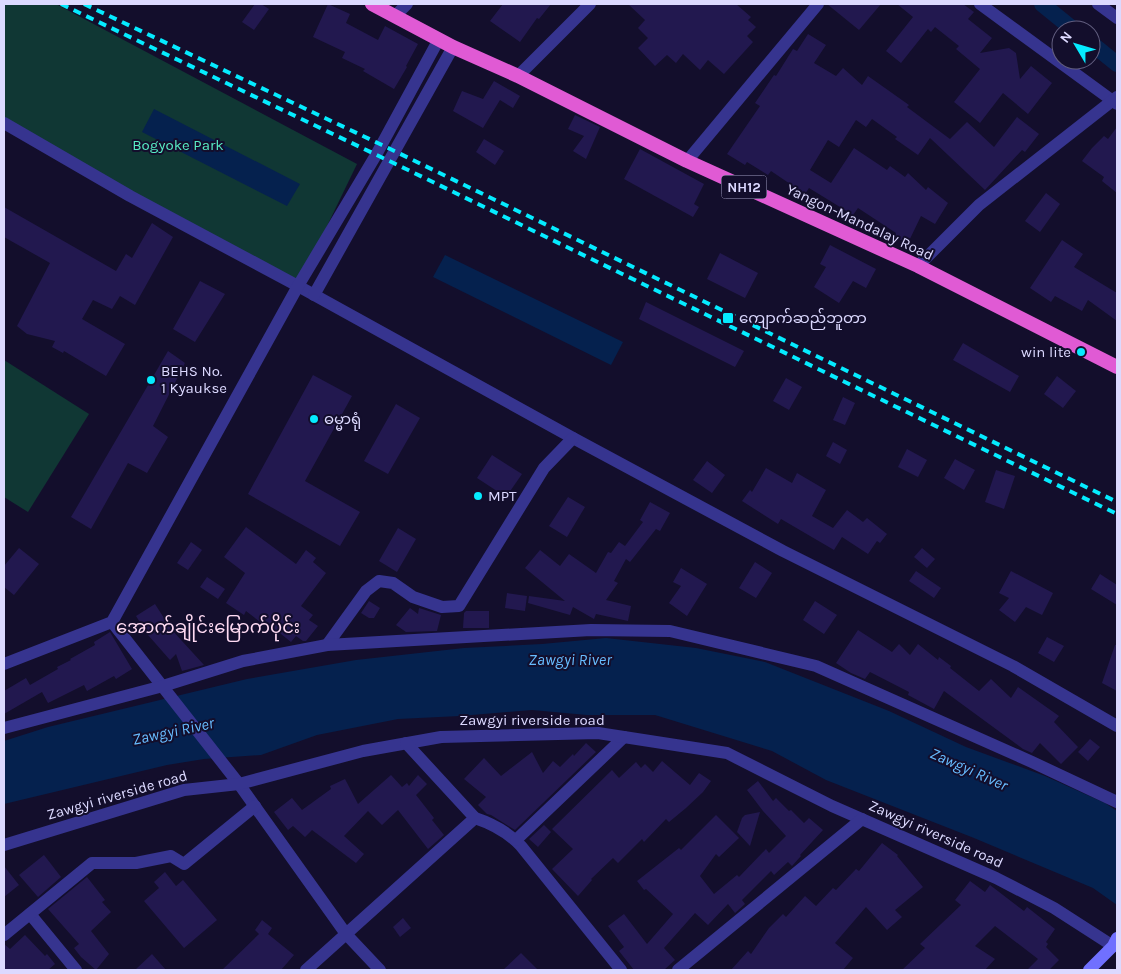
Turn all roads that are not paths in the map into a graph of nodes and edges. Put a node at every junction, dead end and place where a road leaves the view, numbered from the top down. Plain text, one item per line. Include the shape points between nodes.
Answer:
1 (372, 4) edge
2 (408, 4) edge
3 (590, 4) edge
4 (818, 4) edge
5 (980, 4) edge
6 (1098, 4) edge
7 (395, 16) junction
8 (1117, 18) edge
9 (439, 39) junction
10 (453, 46) junction
11 (518, 76) junction
12 (1116, 101) edge
13 (4, 124) edge
14 (687, 161) junction
15 (918, 266) junction
16 (298, 286) junction
17 (314, 295) junction
18 (1117, 367) edge
19 (573, 438) junction
20 (112, 622) junction
21 (327, 645) junction
22 (4, 664) edge
23 (163, 686) junction
24 (1117, 726) edge
25 (4, 728) edge
26 (624, 737) junction
27 (406, 743) junction
28 (240, 784) junction
29 (1117, 802) edge
30 (255, 806) junction
31 (475, 818) junction
32 (862, 819) junction
33 (516, 840) junction
34 (4, 845) edge
35 (30, 914) junction
36 (346, 934) junction
37 (4, 935) edge
38 (1116, 943) edge
39 (76, 970) edge
40 (306, 970) edge
41 (380, 970) edge
42 (621, 970) edge
43 (678, 970) edge
44 (1089, 970) edge

1 - 7 highway, Yangon-Mandalay Road / NH12
2 - 7 street
3 - 11 street
4 - 14 street
5 - 12 street
6 - 8 street
7 - 9 highway, Yangon-Mandalay Road / NH12
9 - 10 highway, Yangon-Mandalay Road / NH12
9 - 16 street via 376,155
10 - 11 highway, Yangon-Mandalay Road / NH12
10 - 17 street
11 - 14 highway, Yangon-Mandalay Road / NH12
12 - 15 street via 979,205
13 - 16 street
14 - 15 highway, Yangon-Mandalay Road / NH12
15 - 18 highway, Yangon-Mandalay Road / NH12
16 - 17 street
16 - 20 street
17 - 19 street
19 - 21 street via 544,468 459,606 442,607 413,597 393,583 379,581 366,591
19 - 24 street via 783,551 1013,666
20 - 22 street
20 - 23 street
21 - 23 street via 243,661
21 - 29 street via 591,630 670,631 816,666
23 - 25 street
23 - 28 street
26 - 27 street, Zawgyi riverside road via 598,733 441,737
26 - 32 street, Zawgyi riverside road via 727,753
26 - 33 street
27 - 28 street, Zawgyi riverside road via 363,751
27 - 31 street
28 - 30 street
28 - 34 street, Zawgyi riverside road via 184,790
30 - 35 street via 184,864 171,856 136,863 92,863
30 - 36 street
31 - 33 street via 492,823
31 - 36 street
32 - 38 street, Zawgyi riverside road via 996,878
32 - 43 street
33 - 42 street
35 - 37 street
35 - 39 street
36 - 40 street
36 - 41 street
38 - 44 main road

